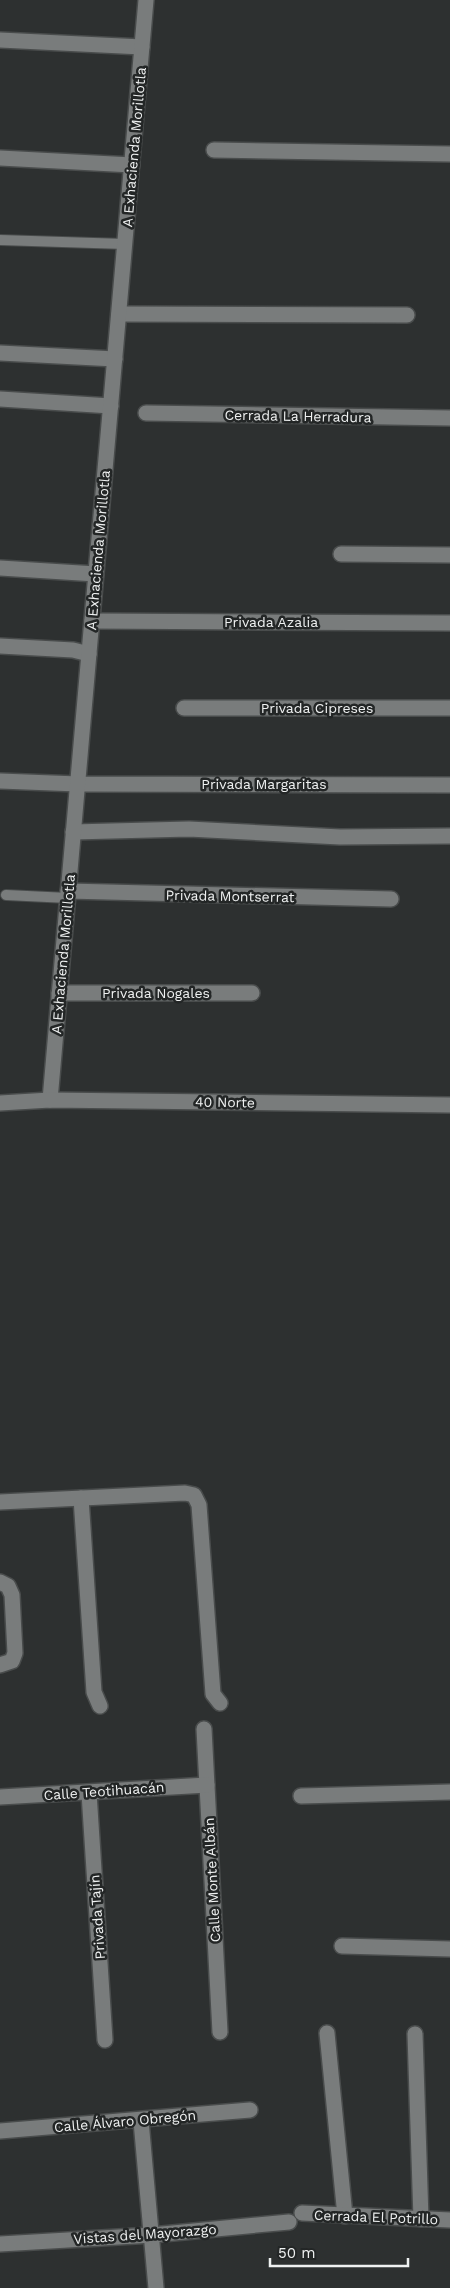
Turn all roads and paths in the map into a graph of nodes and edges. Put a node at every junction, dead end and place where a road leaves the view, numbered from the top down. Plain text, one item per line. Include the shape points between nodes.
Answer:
1 (146, 0) edge
2 (0, 40) edge
3 (142, 47) junction
4 (214, 150) dead end
5 (450, 154) edge
6 (0, 158) edge
7 (132, 165) junction
8 (0, 240) edge
9 (125, 244) junction
10 (119, 314) junction
11 (407, 315) dead end
12 (0, 353) edge
13 (115, 359) junction
14 (0, 399) edge
15 (111, 406) junction
16 (146, 413) dead end
17 (450, 418) edge
18 (341, 554) dead end
19 (450, 555) edge
20 (0, 568) edge
21 (96, 574) junction
22 (92, 621) junction
23 (450, 623) edge
24 (0, 646) edge
25 (89, 654) junction
26 (184, 708) dead end
27 (450, 708) edge
28 (0, 781) edge
29 (78, 784) junction
30 (450, 785) edge
31 (73, 832) junction
32 (450, 836) edge
33 (6, 895) dead end
34 (68, 895) junction
35 (391, 900) dead end
36 (59, 993) junction
37 (252, 993) dead end
38 (50, 1100) junction
39 (0, 1103) edge
40 (450, 1104) edge
41 (81, 1498) junction
42 (0, 1502) edge
43 (4, 1584) edge
44 (0, 1665) edge
45 (220, 1703) dead end
46 (100, 1706) dead end
47 (204, 1729) dead end
48 (207, 1785) junction
49 (450, 1792) edge
50 (89, 1793) junction
51 (301, 1796) dead end
52 (0, 1797) edge
53 (342, 1946) dead end
54 (450, 1948) edge
55 (220, 2032) dead end
56 (327, 2034) dead end
57 (415, 2034) dead end
58 (104, 2040) dead end
59 (250, 2110) dead end
60 (141, 2121) junction
61 (0, 2131) edge
62 (302, 2213) dead end
63 (345, 2216) junction
64 (421, 2219) junction
65 (450, 2220) edge
66 (289, 2222) dead end
67 (152, 2235) junction
68 (0, 2244) edge
69 (156, 2288) edge

1 - 3 street, A Exhacienda Morillotla
2 - 3 street
3 - 7 street, A Exhacienda Morillotla
4 - 5 street
6 - 7 street
7 - 9 street, A Exhacienda Morillotla
8 - 9 lane
9 - 10 street, A Exhacienda Morillotla
10 - 11 street
10 - 13 street, A Exhacienda Morillotla
12 - 13 street
13 - 15 street, A Exhacienda Morillotla
14 - 15 street
15 - 21 street, A Exhacienda Morillotla
16 - 17 street, Cerrada La Herradura
18 - 19 street
20 - 21 street
21 - 22 street, A Exhacienda Morillotla
22 - 23 street, Privada Azalia
22 - 25 street, A Exhacienda Morillotla
24 - 25 street via 73,650
25 - 29 street, A Exhacienda Morillotla
26 - 27 street, Privada Cipreses
28 - 29 street, Privada Margaritas
29 - 30 street, Privada Margaritas
29 - 31 street, A Exhacienda Morillotla
31 - 32 street via 190,829 340,836
31 - 34 street, A Exhacienda Morillotla
33 - 34 lane
34 - 35 street, Privada Montserrat
34 - 36 street, A Exhacienda Morillotla
36 - 37 street, Privada Nogales
36 - 38 street, A Exhacienda Morillotla
38 - 39 street, 40 Norte
38 - 40 street, 40 Norte
41 - 42 street
41 - 45 street via 185,1492 194,1495 199,1505 213,1694
41 - 46 street via 94,1692
43 - 44 street via 12,1594 15,1653 12,1662
47 - 48 street, Calle Monte Albán
48 - 50 street, Calle Teotihuacán
48 - 55 street, Calle Monte Albán
49 - 51 street
50 - 52 street, Calle Teotihuacán
50 - 58 street, Privada Tajín
53 - 54 street
56 - 63 street
57 - 64 street
59 - 60 street, Calle Álvaro Obregón
60 - 61 street, Calle Álvaro Obregón
60 - 67 street
62 - 63 street, Cerrada El Potrillo
63 - 64 street, Cerrada El Potrillo
64 - 65 street, Cerrada El Potrillo
66 - 67 street, Vistas del Mayorazgo
67 - 68 street, Vistas del Mayorazgo
67 - 69 street

